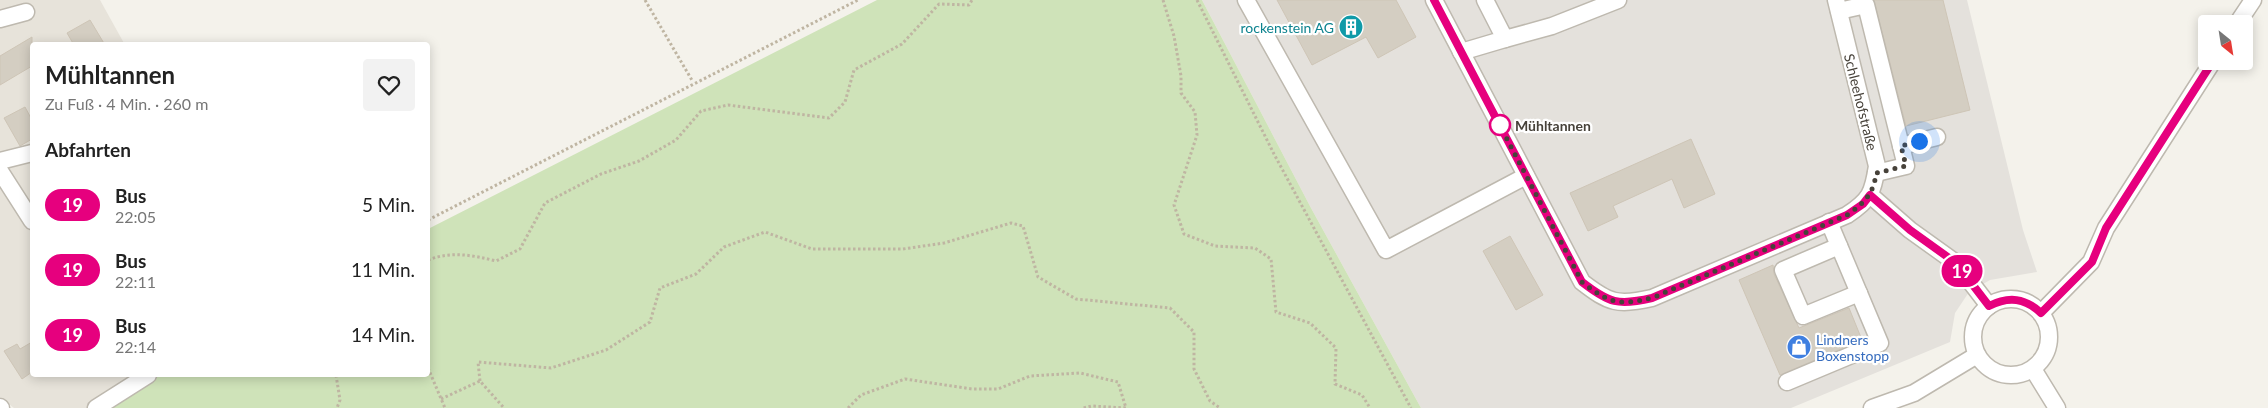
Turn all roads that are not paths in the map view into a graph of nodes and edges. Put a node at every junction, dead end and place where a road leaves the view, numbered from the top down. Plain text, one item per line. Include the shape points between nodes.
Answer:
1 (1246, 0) edge
2 (1434, 0) edge
3 (1485, 0) edge
4 (1618, 0) edge
5 (2253, 0) edge
6 (1838, 6) edge
7 (26, 12) dead end
8 (2243, 15) edge
9 (0, 19) edge
10 (1505, 39) junction
11 (1461, 52) junction
12 (2207, 70) edge
13 (1937, 137) dead end
14 (1901, 146) junction
15 (30, 153) edge
16 (0, 160) edge
17 (0, 171) edge
18 (1876, 173) junction
19 (1526, 176) junction
20 (1870, 195) junction
21 (30, 218) edge
22 (1829, 222) junction
23 (1839, 246) junction
24 (1859, 292) junction
25 (1989, 306) junction
26 (2041, 313) junction
27 (1976, 355) junction
28 (2033, 369) junction
29 (145, 377) edge
30 (1787, 382) dead end
31 (96, 408) edge
32 (1872, 408) edge
33 (2057, 408) edge

1 - 19 street via 1386,250
2 - 11 street
3 - 10 street
4 - 10 street via 1552,26
5 - 8 street
6 - 14 street via 1866,5
6 - 18 street, Schleehofstraße via 1877,166
7 - 9 street
10 - 11 street
11 - 19 street
12 - 26 street via 2106,228 2092,262
13 - 14 street
14 - 18 street via 1906,166
15 - 16 street
17 - 21 street
18 - 20 street, Schleehofstraße
19 - 22 street via 1582,282 1602,298 1628,304 1652,298
20 - 22 street via 1863,204
20 - 25 street via 1910,230 1956,263
22 - 23 street
23 - 24 street
23 - 24 street via 1783,270 1799,308 1803,316
24 - 30 street via 1880,343
25 - 26 street via 1999,300 2022,300
25 - 27 street via 1981,313 1972,333
26 - 28 street via 2048,324 2050,336 2048,349
27 - 28 street via 1983,364 2001,375 2012,376
27 - 32 street via 1914,393
28 - 33 street
29 - 31 street

